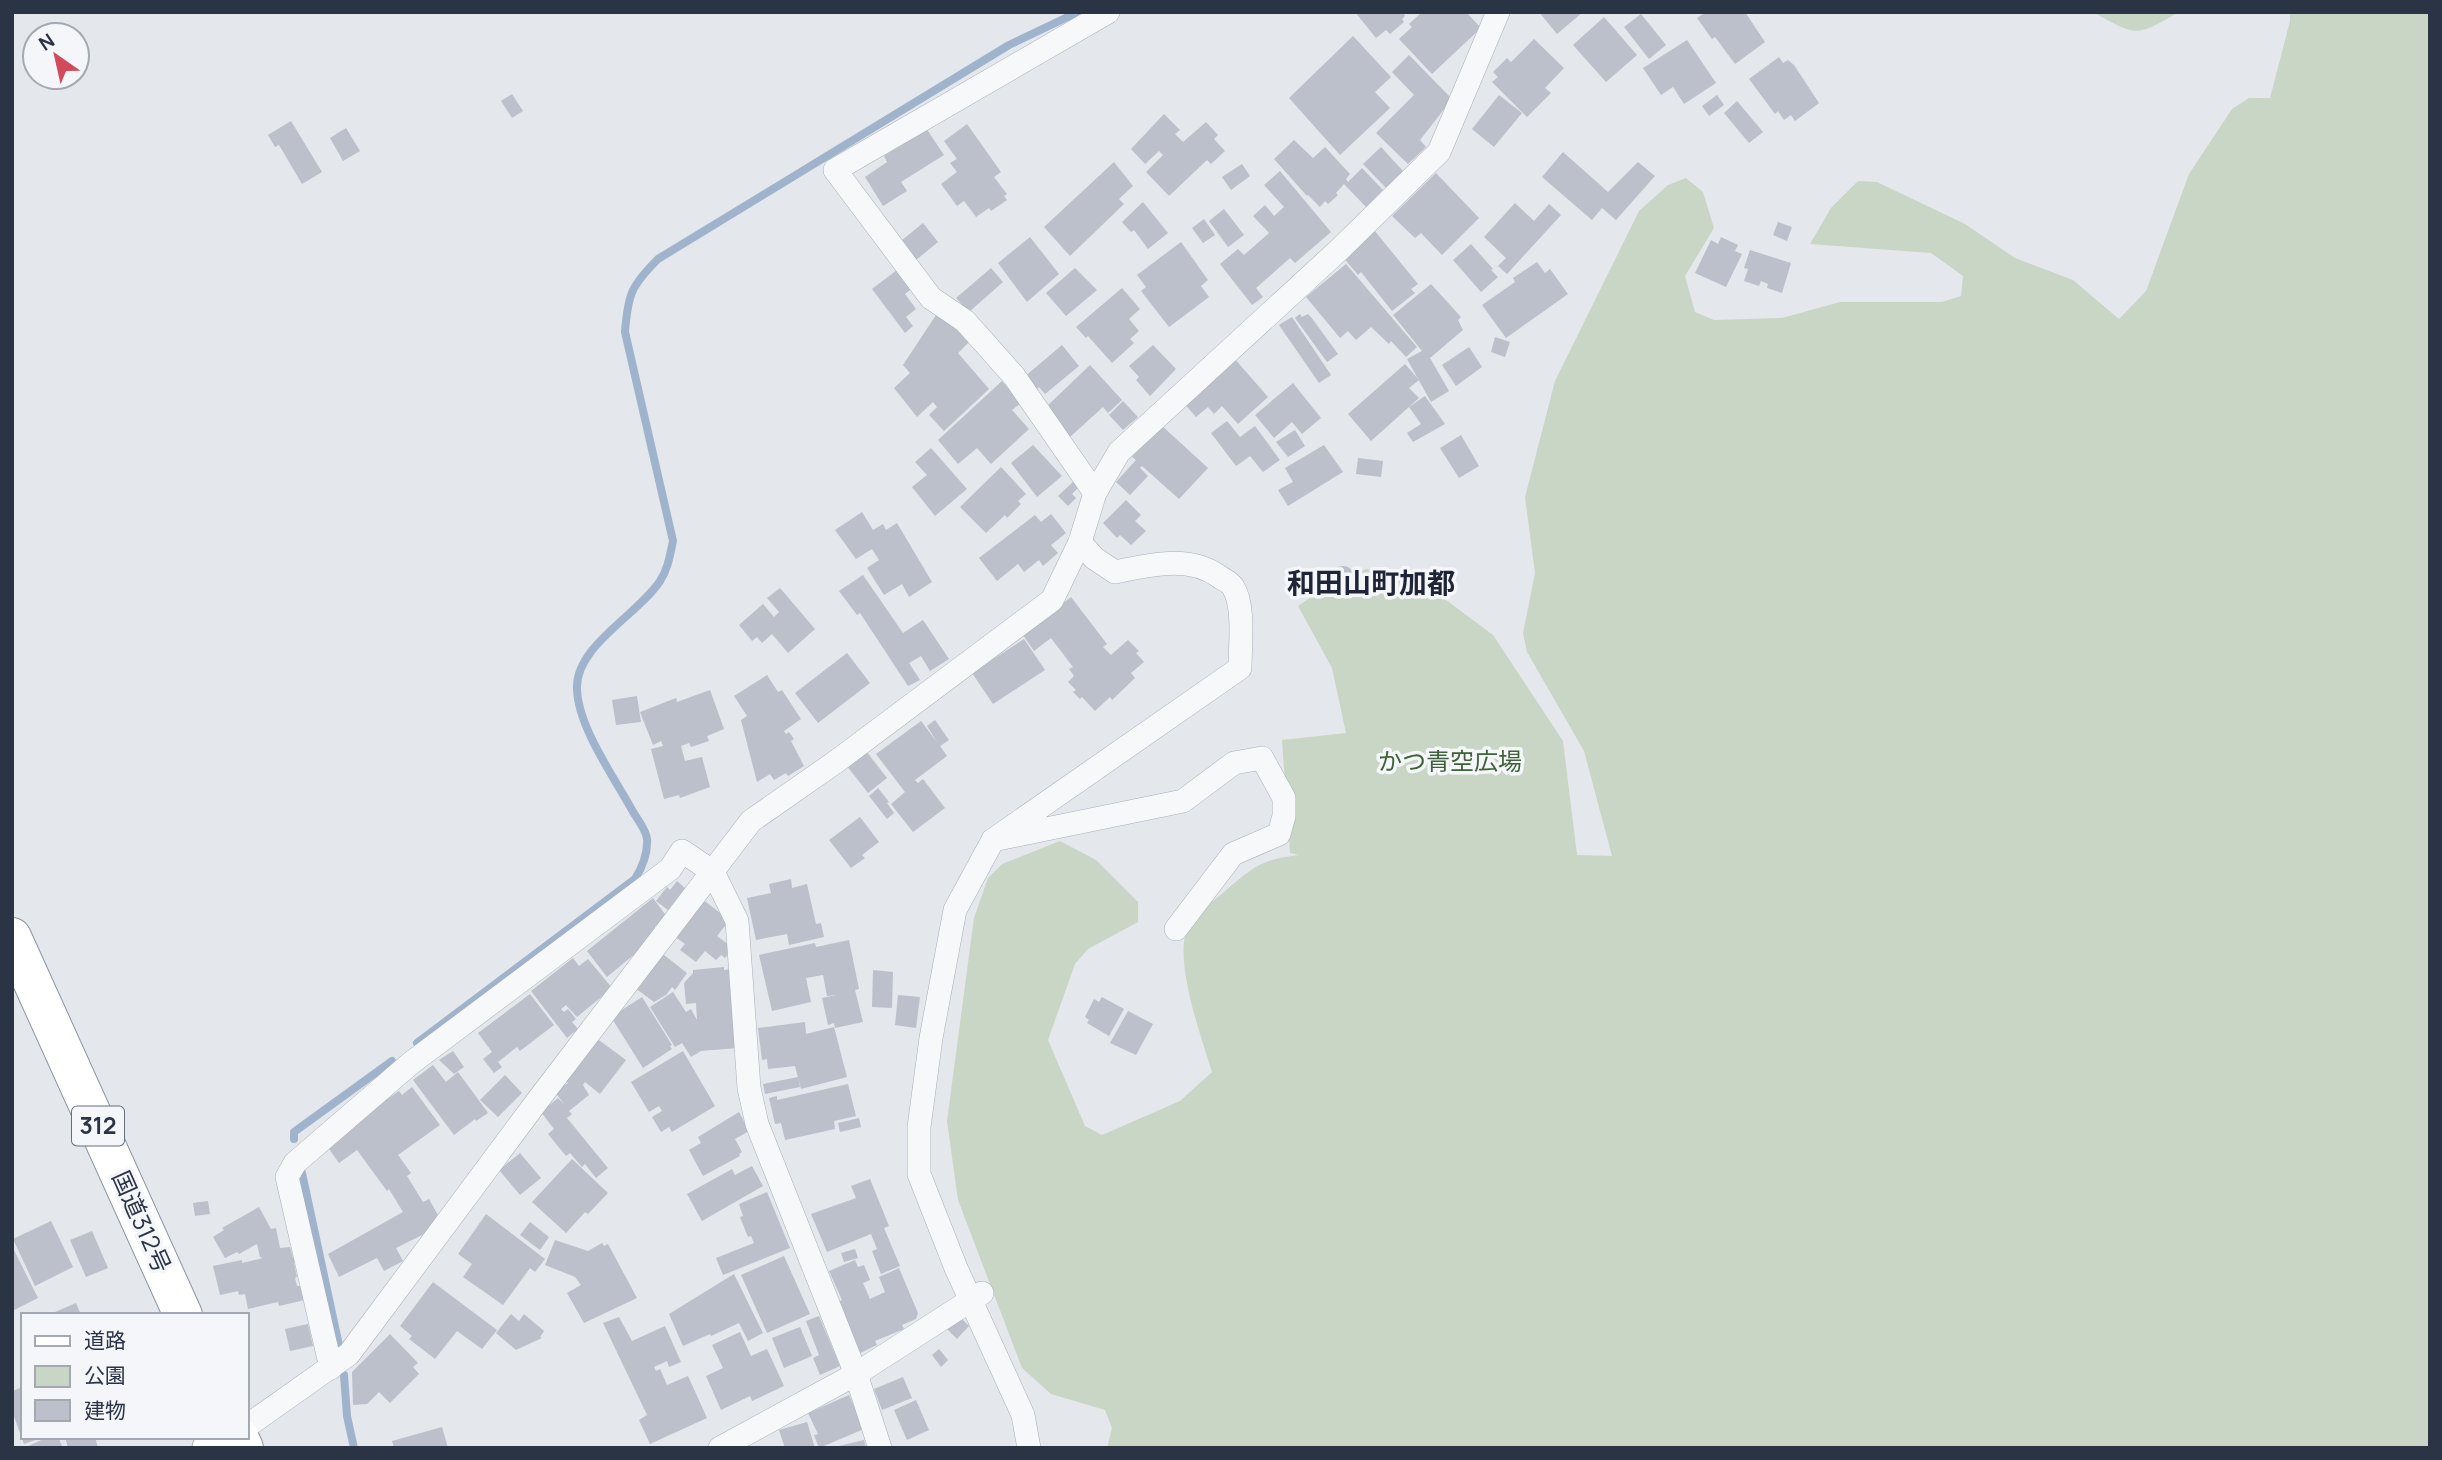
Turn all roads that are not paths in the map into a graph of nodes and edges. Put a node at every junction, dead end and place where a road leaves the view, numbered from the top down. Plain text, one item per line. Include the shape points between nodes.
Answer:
1 (1108, 12) edge
2 (1498, 12) edge
3 (1095, 493) junction
4 (1080, 542) junction
5 (993, 840) junction
6 (713, 872) junction
7 (1176, 929) dead end
8 (12, 937) edge
9 (977, 1296) junction
10 (182, 1313) edge
11 (331, 1368) junction
12 (856, 1374) junction
13 (248, 1425) edge
14 (225, 1439) edge
15 (209, 1448) edge
16 (720, 1448) edge
17 (880, 1448) edge
18 (1029, 1448) edge

1 - 3 street via 835,170 930,298 965,321 1014,376
2 - 3 street via 1439,152 1119,452
3 - 4 street
4 - 5 street via 1115,572 1164,562 1184,563 1211,570 1233,586 1241,614 1240,668
4 - 6 street via 1052,600 751,821
5 - 7 street via 1183,801 1234,763 1262,758 1284,798 1279,834 1233,854
5 - 9 street via 955,910 919,1127 919,1174 956,1268
6 - 11 street via 348,1354
6 - 11 street via 682,850 670,869 411,1063 295,1163 287,1177
6 - 12 street via 737,920 748,1088 757,1124
8 - 10 highway, 国道312号 / 312
9 - 12 street
9 - 18 street via 1023,1415
11 - 13 street
12 - 16 street
12 - 17 street
14 - 15 main road

